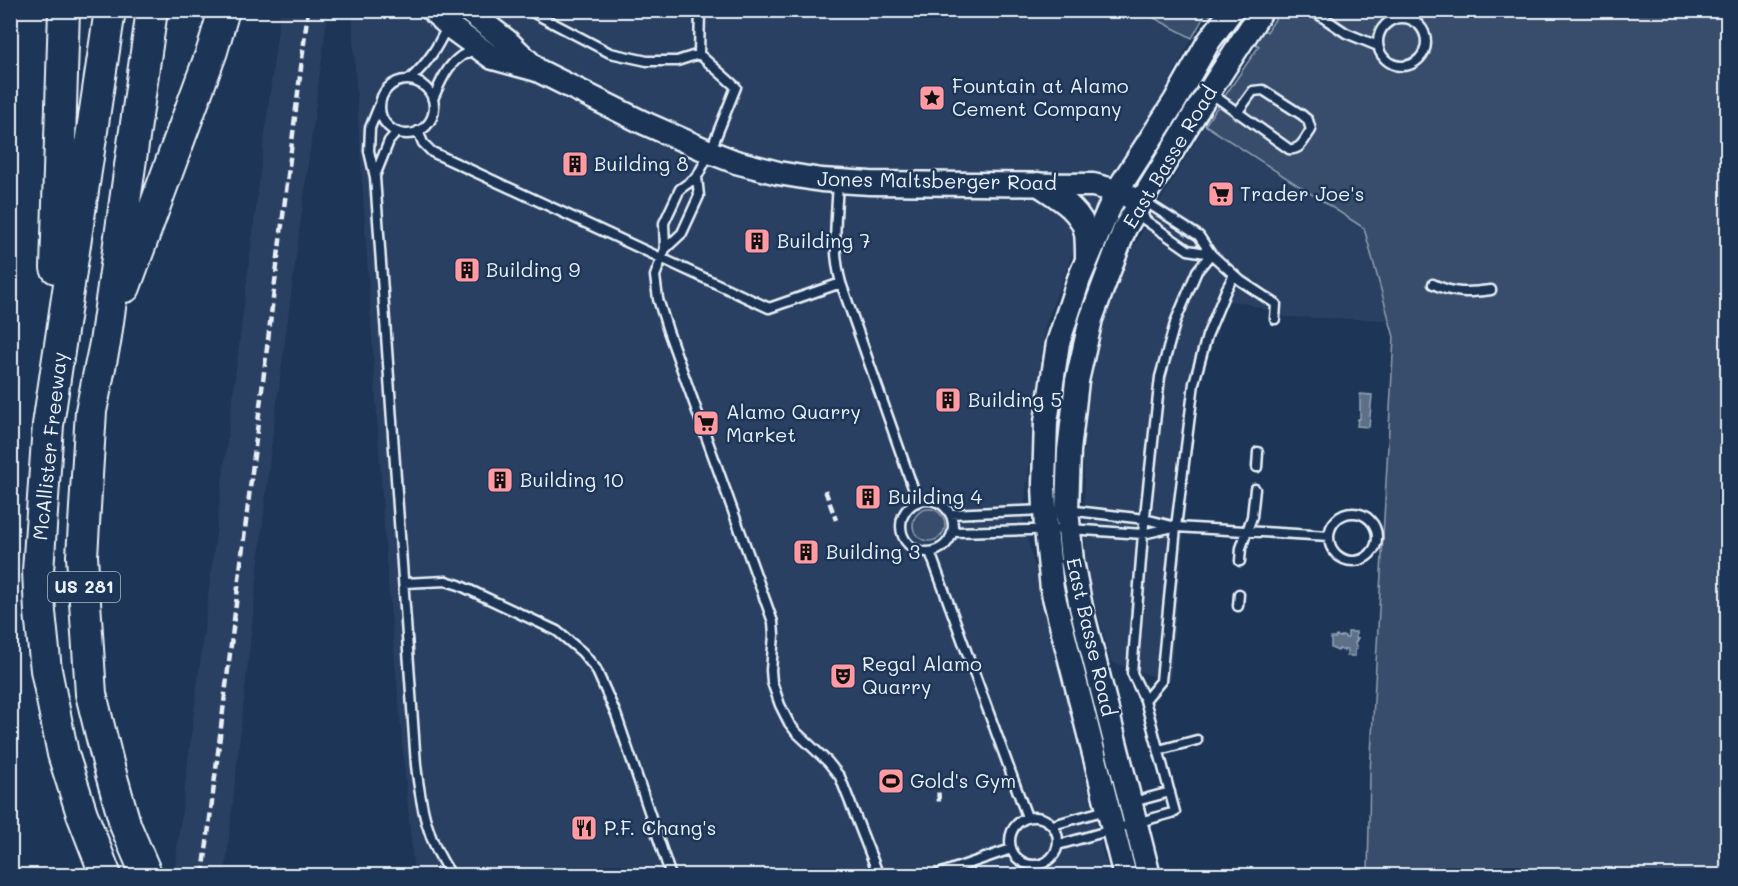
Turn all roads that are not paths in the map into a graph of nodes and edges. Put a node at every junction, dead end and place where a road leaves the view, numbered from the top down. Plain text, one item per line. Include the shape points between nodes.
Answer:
1 (64, 10) edge
2 (110, 10) edge
3 (152, 10) edge
4 (224, 10) edge
5 (467, 10) edge
6 (528, 10) edge
7 (700, 10) edge
8 (1232, 10) edge
9 (1262, 10) edge
10 (1312, 10) edge
11 (1419, 10) edge
12 (440, 18) edge
13 (1414, 21) junction
14 (1378, 46) junction
15 (479, 50) junction
16 (699, 54) junction
17 (537, 70) junction
18 (409, 80) junction
19 (1209, 92) junction
20 (433, 99) junction
21 (379, 106) junction
22 (1238, 113) junction
23 (418, 131) junction
24 (397, 132) junction
25 (710, 152) junction
26 (375, 177) junction
27 (698, 177) junction
28 (838, 181) junction
29 (1038, 184) junction
30 (1118, 191) junction
31 (1140, 202) junction
32 (664, 253) junction
33 (1211, 254) junction
34 (1087, 258) junction
35 (1234, 275) junction
36 (841, 283) junction
37 (1433, 284) dead end
38 (1491, 290) dead end
39 (1275, 319) dead end
40 (105, 343) junction
41 (51, 406) junction
42 (1258, 452) dead end
43 (1257, 466) dead end
44 (1255, 489) dead end
45 (918, 502) junction
46 (950, 514) junction
47 (1057, 519) junction
48 (1145, 519) junction
49 (1176, 527) junction
50 (1247, 531) junction
51 (953, 532) junction
52 (1143, 534) junction
53 (1329, 536) junction
54 (930, 552) junction
55 (1240, 561) dead end
56 (404, 583) junction
57 (1239, 594) dead end
58 (1238, 606) dead end
59 (1145, 700) junction
60 (1197, 740) dead end
61 (1159, 750) junction
62 (1170, 792) junction
63 (1121, 813) junction
64 (1027, 817) junction
65 (1053, 825) junction
66 (1058, 845) junction
67 (1011, 849) junction
68 (106, 876) edge
69 (147, 876) edge
70 (452, 876) edge
71 (671, 876) edge
72 (879, 876) edge
73 (933, 876) edge
74 (1125, 876) edge
75 (1149, 876) edge

1 - 41 highway
2 - 41 highway, McAllister Freeway / US 281
3 - 40 highway, McAllister Freeway / US 281
4 - 40 highway
5 - 17 main road, Jones Maltsberger Road
6 - 16 lane via 610,53 647,61 677,61
7 - 16 lane
8 - 30 main road, East Basse Road
9 - 19 main road, East Basse Road
10 - 14 lane via 1346,33
11 - 13 lane
12 - 15 main road, Jones Maltsberger Road
12 - 18 lane via 438,47
13 - 14 lane via 1399,18 1385,24
13 - 14 lane via 1426,40 1416,62 1392,64 1380,54
15 - 17 main road, Jones Maltsberger Road
15 - 20 lane via 464,52 450,66
16 - 25 lane via 736,87
17 - 25 main road, Jones Maltsberger Road
18 - 20 lane via 428,89
18 - 21 lane via 388,86
19 - 22 lane
19 - 31 main road, East Basse Road
20 - 23 lane via 433,116
21 - 24 lane via 382,119
21 - 26 lane via 370,128 369,151
22 - 22 lane via 1289,149 1299,148 1311,129 1302,115 1263,90 1253,91
23 - 24 lane
23 - 32 lane via 432,152
24 - 26 lane via 389,141
25 - 27 lane
25 - 28 main road, Jones Maltsberger Road via 778,173
26 - 56 lane
27 - 32 lane via 699,196 682,233
27 - 32 lane via 680,189 664,224
28 - 29 main road, Jones Maltsberger Road
28 - 36 lane via 834,241
29 - 30 main road, Jones Maltsberger Road via 1093,185
29 - 34 main road via 1076,213 1086,233
30 - 31 main road, Jones Maltsberger Road
30 - 34 main road, East Basse Road
31 - 33 lane via 1199,236
31 - 33 lane via 1145,220 1188,250
31 - 47 main road, East Basse Road via 1125,228 1091,319 1077,381
32 - 36 lane via 769,308
32 - 72 lane via 655,276 658,299 773,622 771,670 775,693 789,723 840,777
33 - 35 lane
33 - 48 lane via 1197,271 1176,320 1160,377
34 - 47 main road, East Basse Road via 1058,343 1046,422 1044,454
35 - 39 lane via 1276,304
35 - 49 lane via 1207,336 1194,383
36 - 45 lane
37 - 38 lane via 1452,292
40 - 69 highway, McAllister Freeway / US 281 via 91,411 82,556 91,694 126,827
41 - 68 highway, McAllister Freeway / US 281 via 39,571 46,670 63,754
42 - 43 lane
44 - 50 lane
45 - 46 lane via 933,501
45 - 54 lane via 905,513 902,530 909,545
46 - 47 lane
46 - 51 lane
47 - 48 lane
47 - 51 lane
47 - 52 lane
47 - 63 main road, East Basse Road via 1053,589
48 - 49 lane
48 - 52 lane
49 - 50 lane
49 - 52 lane
49 - 59 lane via 1161,681
50 - 53 lane
50 - 55 lane
51 - 54 lane via 945,546
52 - 59 lane via 1132,673
53 - 53 lane via 1335,553 1352,561 1369,554 1377,538 1371,521 1354,513 1337,519
54 - 64 lane
56 - 70 lane via 421,805 435,848
56 - 71 lane via 446,581 459,585 557,631 582,652 596,669 611,702
57 - 58 lane
59 - 61 lane
60 - 61 lane
61 - 62 lane
62 - 63 lane
62 - 63 lane via 1175,812
63 - 65 lane
63 - 66 lane
63 - 74 main road, East Basse Road
63 - 75 main road, East Basse Road
64 - 65 lane via 1046,819
64 - 67 lane via 1012,830
65 - 66 lane
66 - 67 lane via 1049,860 1032,865 1016,857
67 - 73 lane

